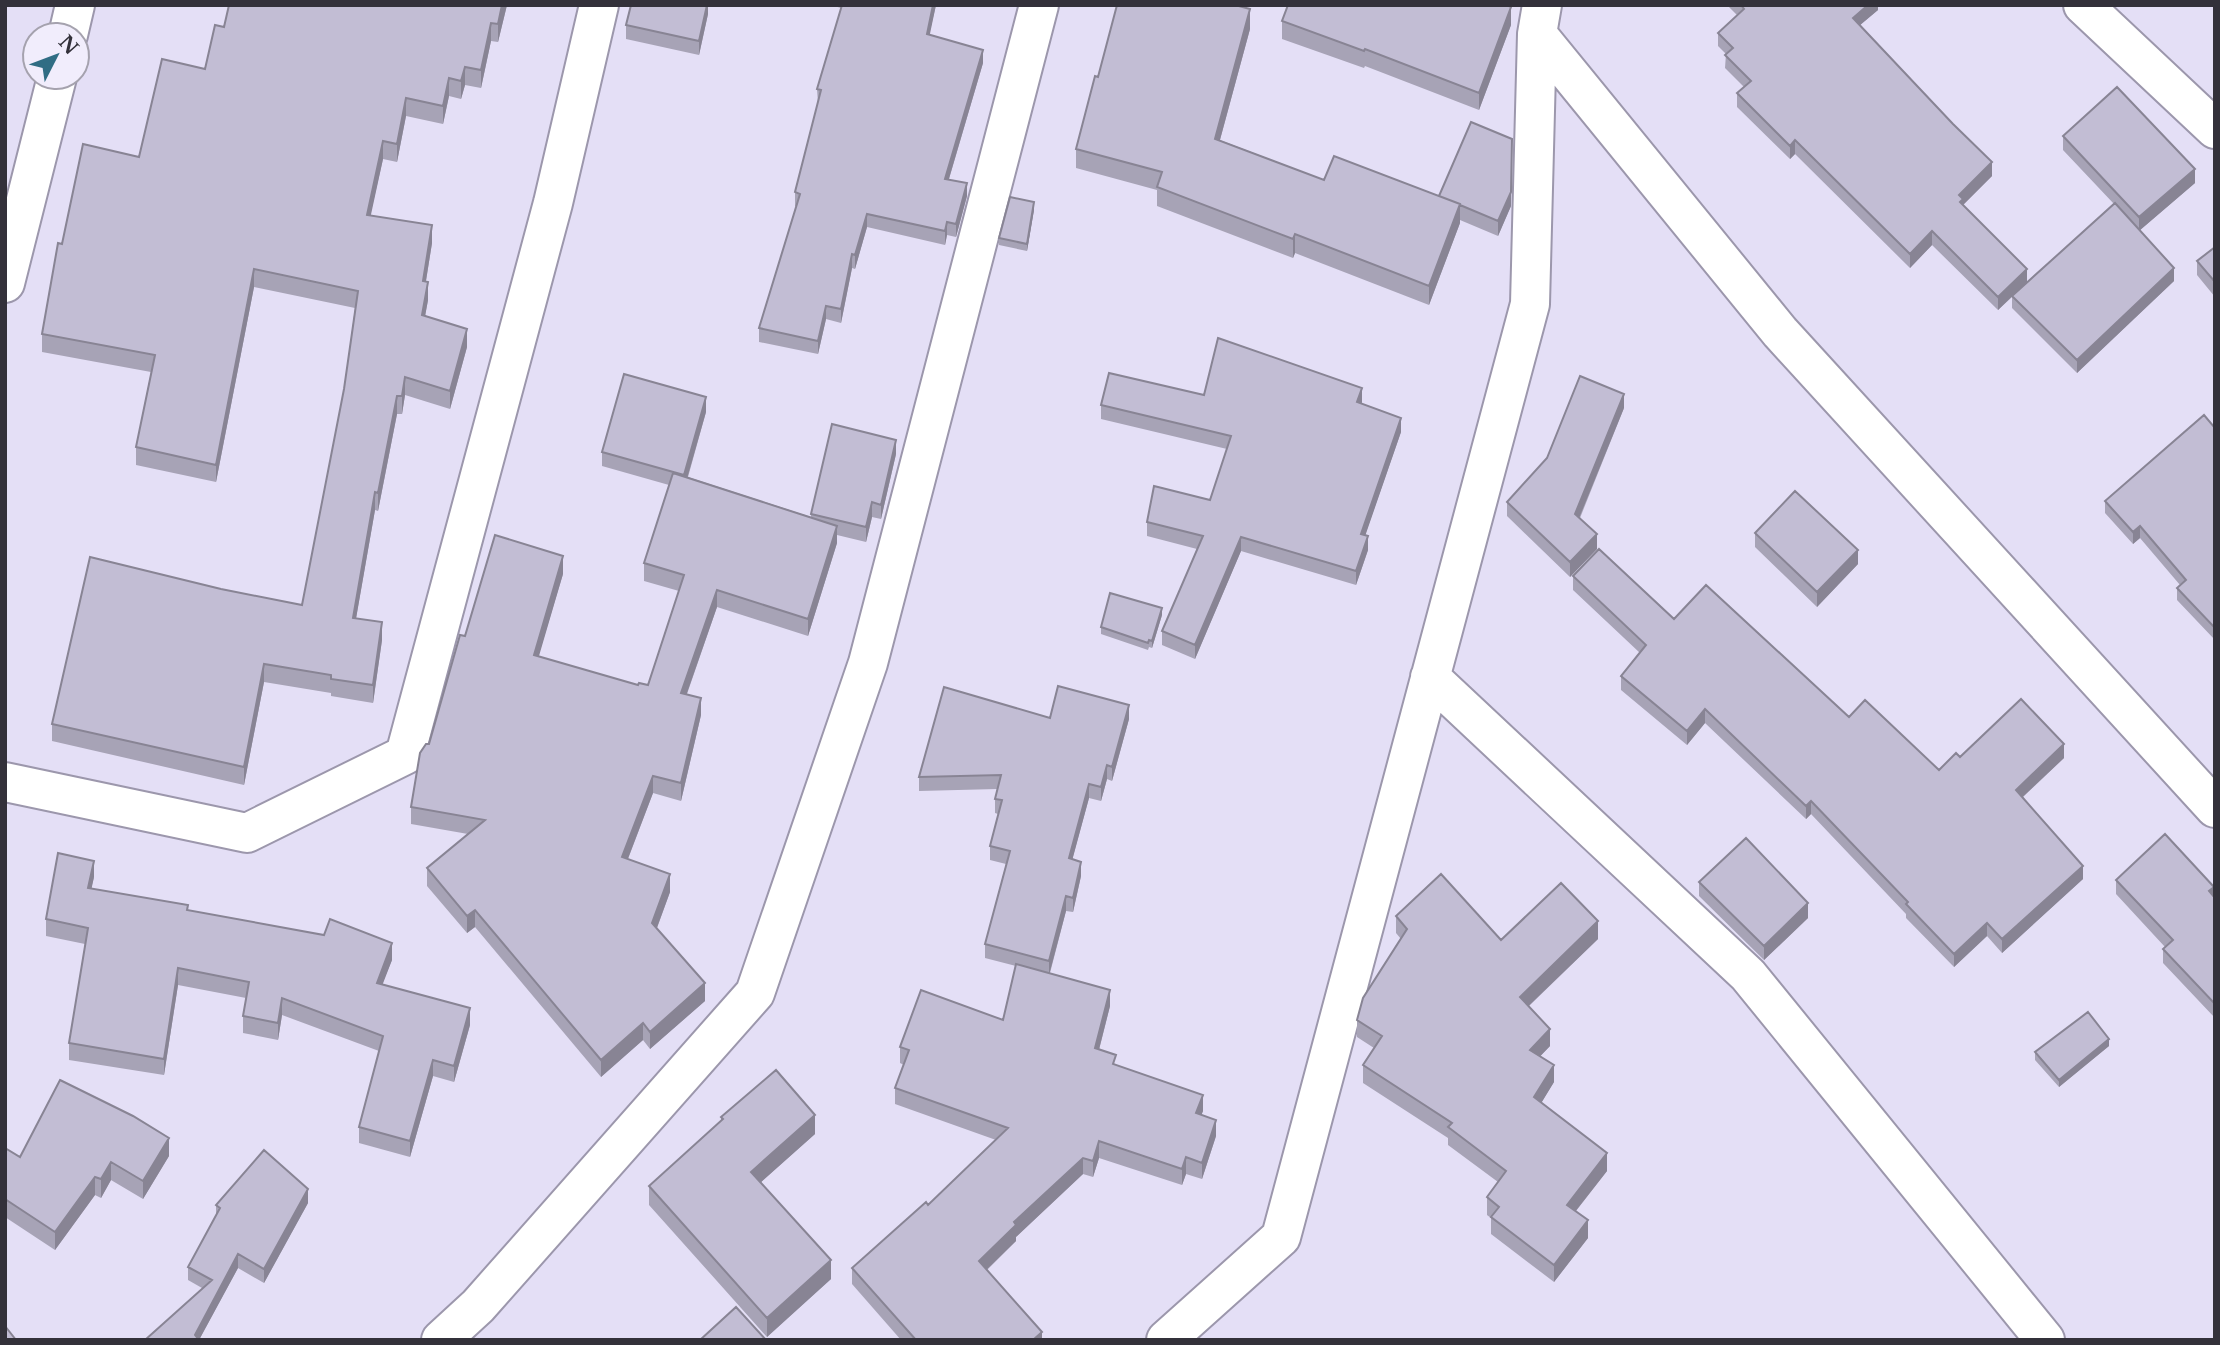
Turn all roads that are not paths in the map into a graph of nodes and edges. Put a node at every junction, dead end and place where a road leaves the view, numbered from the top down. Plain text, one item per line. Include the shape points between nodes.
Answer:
1 (598, 5) edge
2 (1039, 5) edge
3 (2083, 5) edge
4 (1540, 19) edge
5 (53, 91) edge
6 (2215, 129) edge
7 (5, 284) edge
8 (1430, 677) junction
9 (5, 782) edge
10 (2215, 808) edge
11 (441, 1340) edge
12 (1166, 1340) edge
13 (2045, 1340) edge

1 - 9 street via 553,203 405,755 247,833
2 - 11 street via 868,663 755,993 478,1306
3 - 6 street
4 - 8 street via 1530,304
4 - 10 street via 1780,332
5 - 7 street
8 - 12 street via 1281,1237
8 - 13 street via 1748,975

